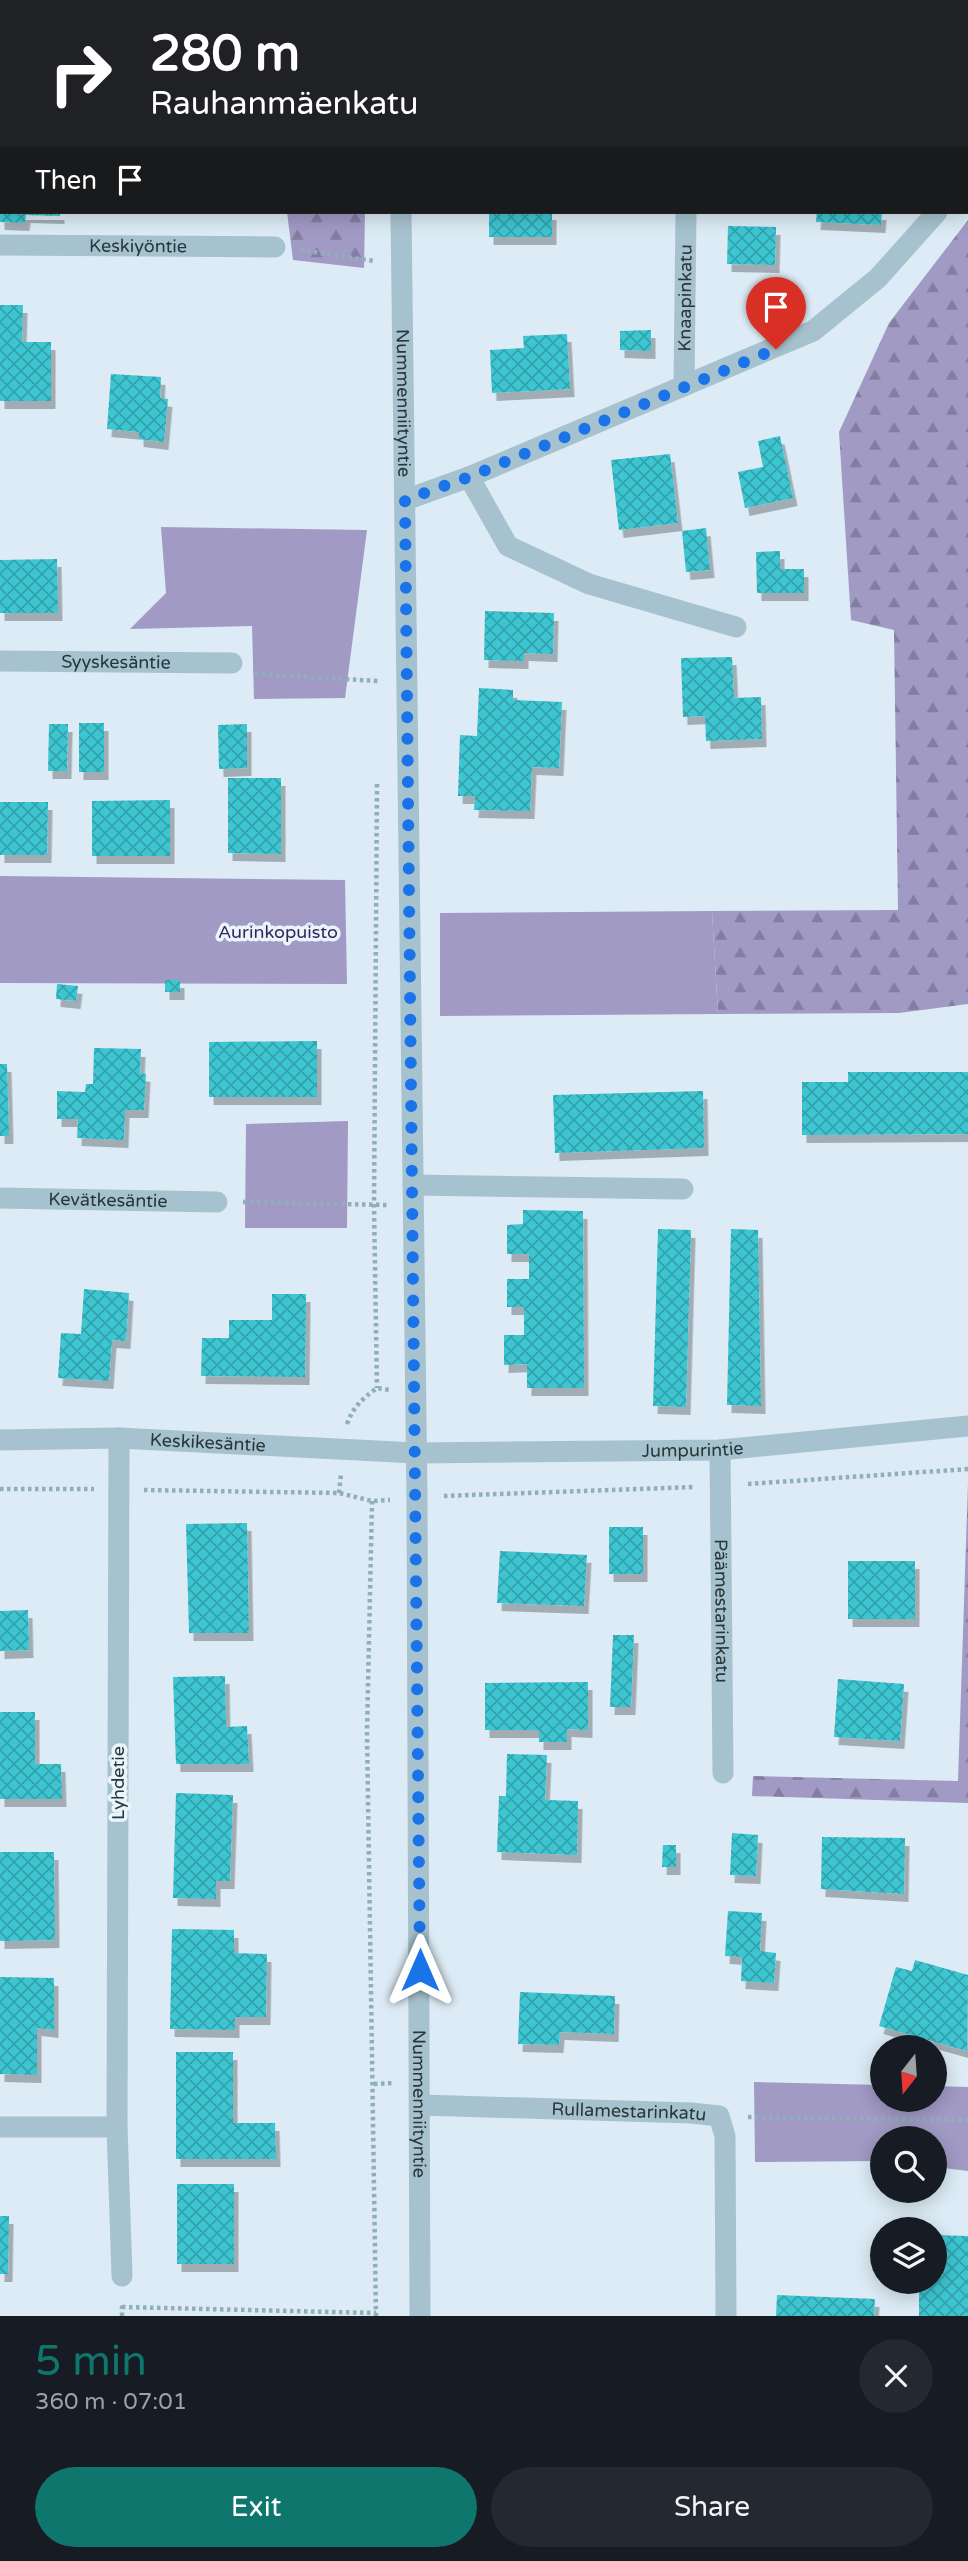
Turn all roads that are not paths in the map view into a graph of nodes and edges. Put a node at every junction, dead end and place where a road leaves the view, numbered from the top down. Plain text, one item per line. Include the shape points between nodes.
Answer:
1 (401, 214) edge
2 (686, 214) edge
3 (935, 214) edge
4 (0, 245) edge
5 (275, 247) road end
6 (684, 386) junction
7 (469, 477) junction
8 (405, 500) junction
9 (736, 627) dead end
10 (0, 661) edge
11 (232, 663) road end
12 (683, 1189) dead end
13 (413, 1195) junction
14 (0, 1198) edge
15 (217, 1202) road end
16 (968, 1426) edge
17 (119, 1438) junction
18 (0, 1440) edge
19 (720, 1450) junction
20 (416, 1453) junction
21 (723, 1773) dead end
22 (421, 2105) junction
23 (0, 2127) edge
24 (117, 2127) junction
25 (122, 2276) dead end
26 (420, 2316) edge
27 (726, 2316) edge

1 - 8 street, Nummenniityntie
2 - 6 street, Knaapinkatu
3 - 6 street via 878,278 813,331
4 - 5 street, Keskiyöntie
6 - 7 street
7 - 8 street
7 - 9 street via 508,546 589,584
8 - 13 street, Nummenniityntie
10 - 11 street, Syyskesäntie
12 - 13 street
13 - 20 street, Nummenniityntie
14 - 15 street, Kevätkesäntie
16 - 19 street, Jumpurintie
17 - 18 street, Keskikesäntie
17 - 20 street, Keskikesäntie
17 - 24 street, Lyhdetie
19 - 20 street, Jumpurintie
19 - 21 street, Päämestarinkatu
20 - 22 street, Nummenniityntie
22 - 26 street, Nummenniityntie
22 - 27 street, Rullamestarinkatu via 719,2116 725,2136
23 - 24 street
24 - 25 street, Lyhdetie

